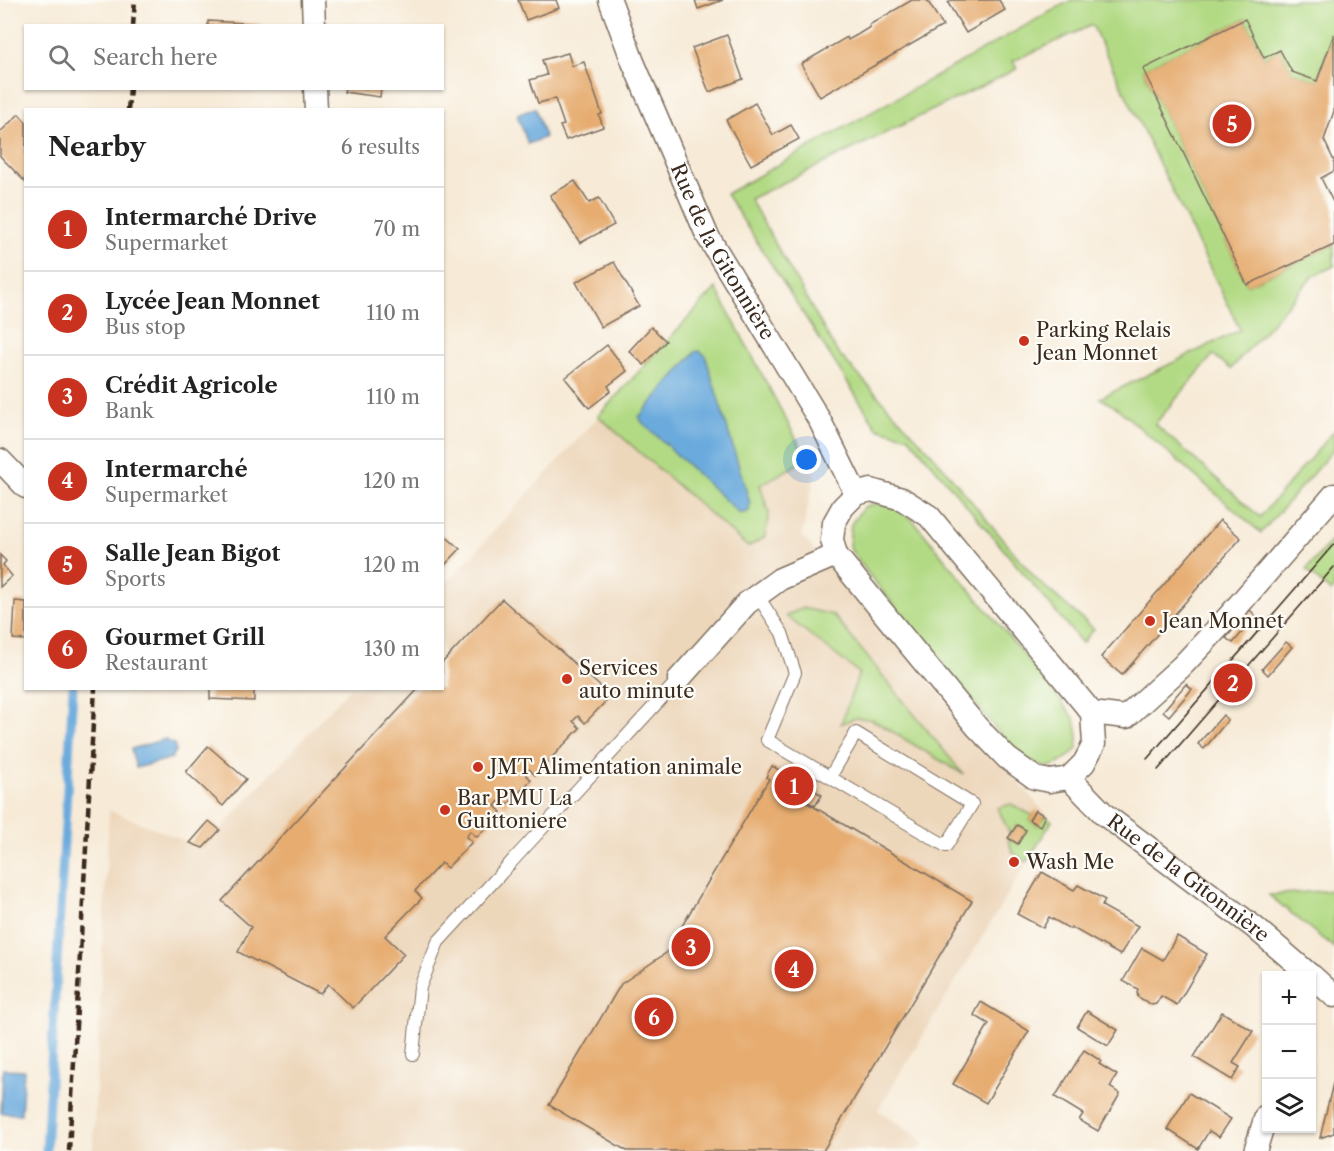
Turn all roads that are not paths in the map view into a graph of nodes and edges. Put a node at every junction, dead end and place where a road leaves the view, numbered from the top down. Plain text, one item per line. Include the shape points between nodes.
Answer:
1 (313, 0) edge
2 (610, 0) edge
3 (314, 24) edge
4 (315, 90) edge
5 (316, 108) edge
6 (0, 460) edge
7 (24, 485) edge
8 (856, 494) junction
9 (1334, 495) edge
10 (836, 555) junction
11 (757, 595) junction
12 (679, 679) joint
13 (1092, 713) junction
14 (830, 777) junction
15 (1069, 778) junction
16 (1317, 985) edge
17 (412, 1054) dead end
18 (1262, 1129) edge
19 (1255, 1151) edge

1 - 3 street
2 - 8 street, Rue de la Gitonnière via 707,235 820,420
4 - 5 street
6 - 7 street
8 - 10 street via 834,523 832,540
8 - 13 street via 871,490 902,499 929,516
9 - 13 street via 1230,615 1126,717
10 - 11 street via 780,579
10 - 15 street via 1007,758 1035,778
11 - 12 street
11 - 14 lane via 782,633 795,673 767,740
12 - 17 lane via 438,942 420,987
13 - 15 street via 1094,744 1084,763
14 - 14 lane via 946,846 972,804 856,734
15 - 16 street, Rue de la Gitonnière via 1105,816 1254,927
18 - 19 street

